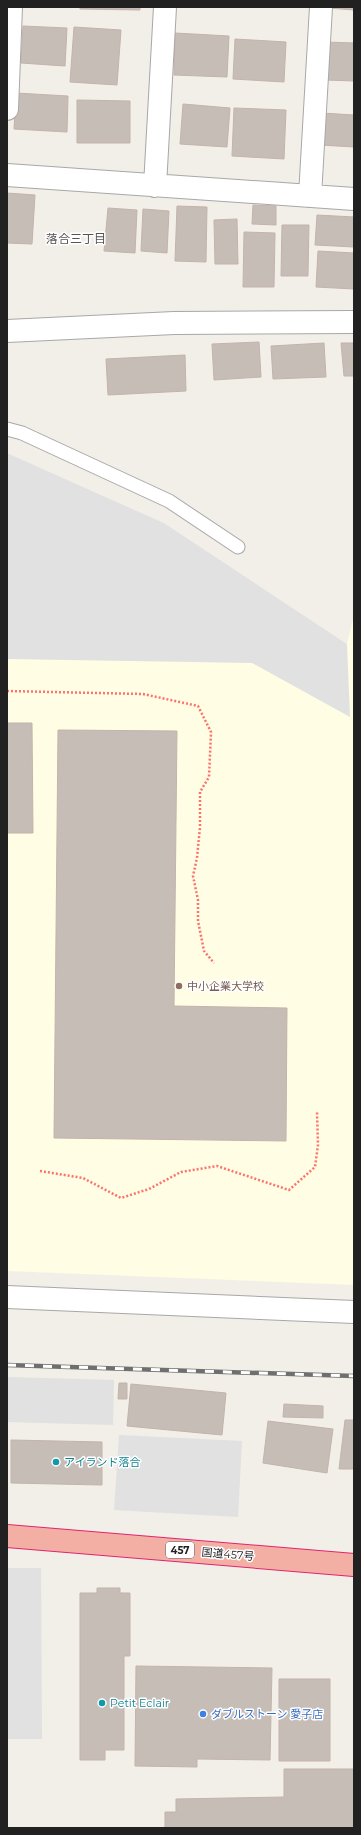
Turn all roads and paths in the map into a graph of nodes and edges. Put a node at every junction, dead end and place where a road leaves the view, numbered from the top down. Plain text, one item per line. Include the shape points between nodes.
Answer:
1 (11, 7) edge
2 (165, 7) edge
3 (321, 7) edge
4 (7, 109) edge
5 (7, 175) edge
6 (155, 186) junction
7 (310, 196) junction
8 (354, 200) edge
9 (354, 322) edge
10 (7, 331) edge
11 (7, 429) edge
12 (238, 547) dead end
13 (7, 691) edge
14 (214, 963) dead end
15 (317, 1112) dead end
16 (40, 1171) dead end
17 (7, 1297) edge
18 (354, 1312) edge
19 (7, 1536) edge
20 (354, 1565) edge

1 - 4 street
2 - 6 street
3 - 7 street
5 - 6 street
6 - 7 street
7 - 8 street
9 - 10 street via 174,323
11 - 12 lane via 22,433 169,501
13 - 14 path via 143,694 198,706 211,732 209,777 200,792 200,827 193,876 204,951
15 - 16 path via 318,1145 315,1167 289,1190 217,1166 181,1172 149,1189 121,1198 83,1178
17 - 18 street
19 - 20 highway, 国道457号 / 457

